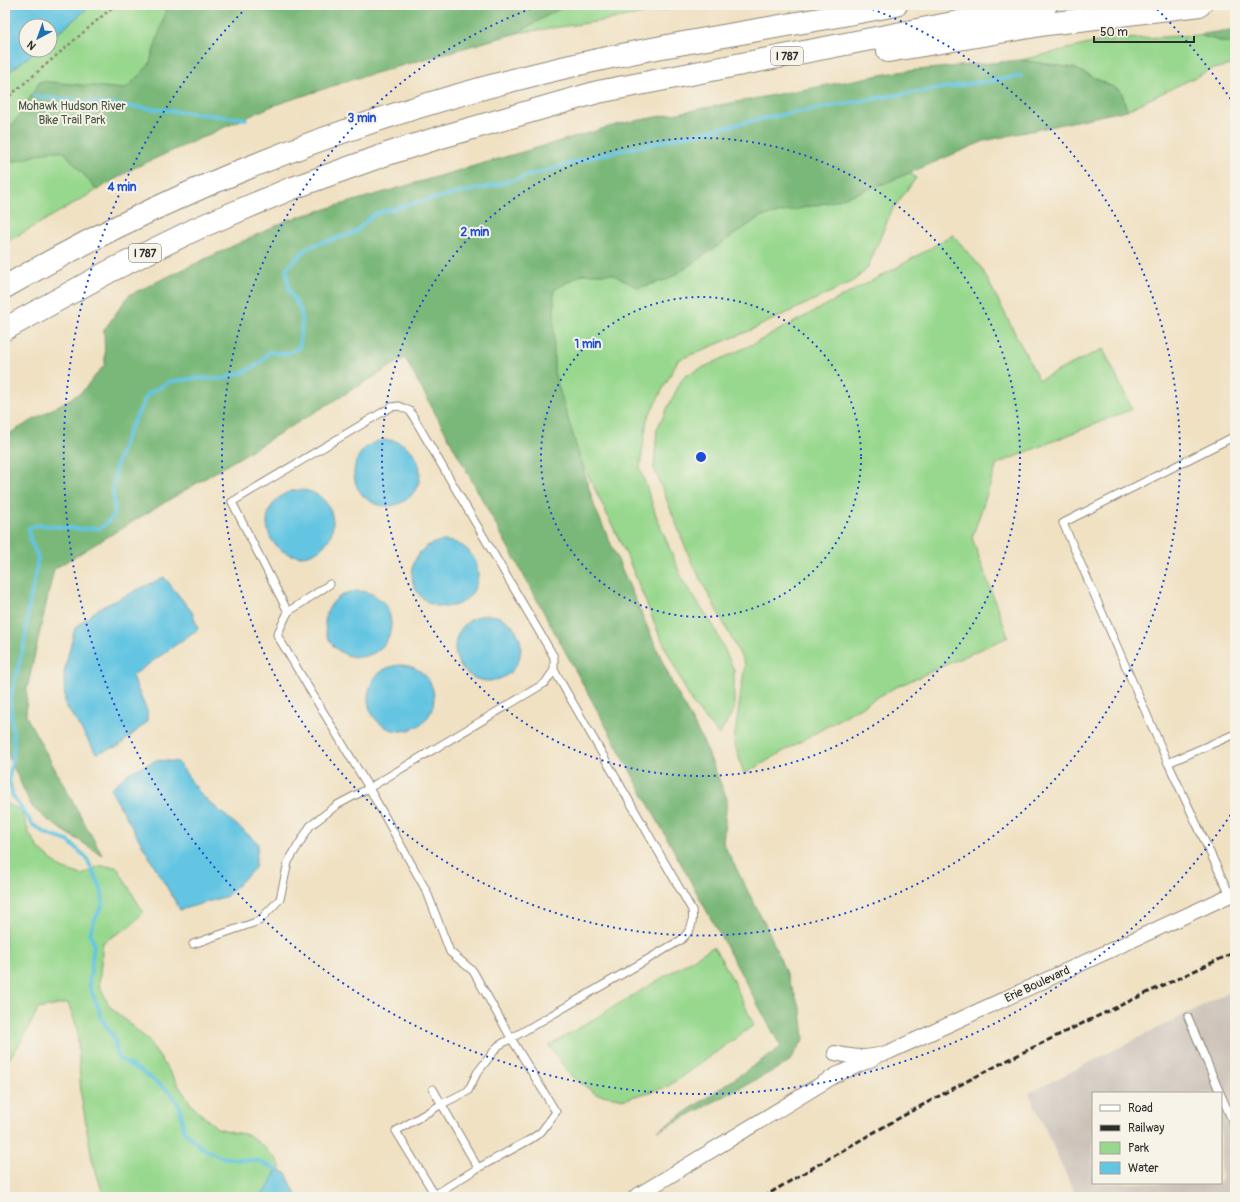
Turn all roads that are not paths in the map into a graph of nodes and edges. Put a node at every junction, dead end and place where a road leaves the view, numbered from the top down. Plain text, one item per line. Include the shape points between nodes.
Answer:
1 (825, 5) edge
2 (896, 5) edge
3 (1046, 5) edge
4 (1200, 5) edge
5 (715, 38) junction
6 (529, 113) junction
7 (5, 287) edge
8 (5, 329) edge
9 (1235, 436) edge
10 (330, 584) dead end
11 (288, 612) junction
12 (554, 670) junction
13 (1235, 734) edge
14 (1168, 763) junction
15 (369, 788) junction
16 (1233, 894) edge
17 (193, 944) dead end
18 (1188, 1017) dead end
19 (511, 1038) junction
20 (889, 1052) junction
21 (835, 1053) dead end
22 (433, 1089) dead end
23 (1220, 1092) edge
24 (1222, 1096) edge
25 (442, 1104) junction
26 (1235, 1127) edge
27 (478, 1168) junction
28 (433, 1196) edge
29 (636, 1196) edge

1 - 5 highway
2 - 5 highway
3 - 6 highway, I 787 via 598,92
4 - 6 highway via 1004,30 606,102
5 - 7 highway via 607,58 510,81 335,134 174,200 73,248
6 - 8 highway, I 787 via 387,154 264,199 135,258
9 - 14 lane via 1063,523
10 - 11 lane
11 - 12 lane via 232,502 391,407 398,406 410,412 464,503 554,657
11 - 15 lane via 277,636
12 - 15 lane via 545,683
12 - 19 lane via 692,910 694,921 689,932 681,940
13 - 14 lane
14 - 16 lane
15 - 17 lane via 337,805 310,826 288,862 280,899 259,922
15 - 19 lane via 427,892 450,952 473,971
16 - 20 street, Erie Boulevard
18 - 23 lane
19 - 25 lane via 498,1046 477,1073 468,1091
19 - 27 lane via 556,1112 541,1132
20 - 21 street, Erie Boulevard via 864,1058
20 - 29 street via 836,1075
22 - 25 lane
24 - 26 lane
25 - 27 lane
25 - 28 lane via 396,1131
27 - 28 lane

